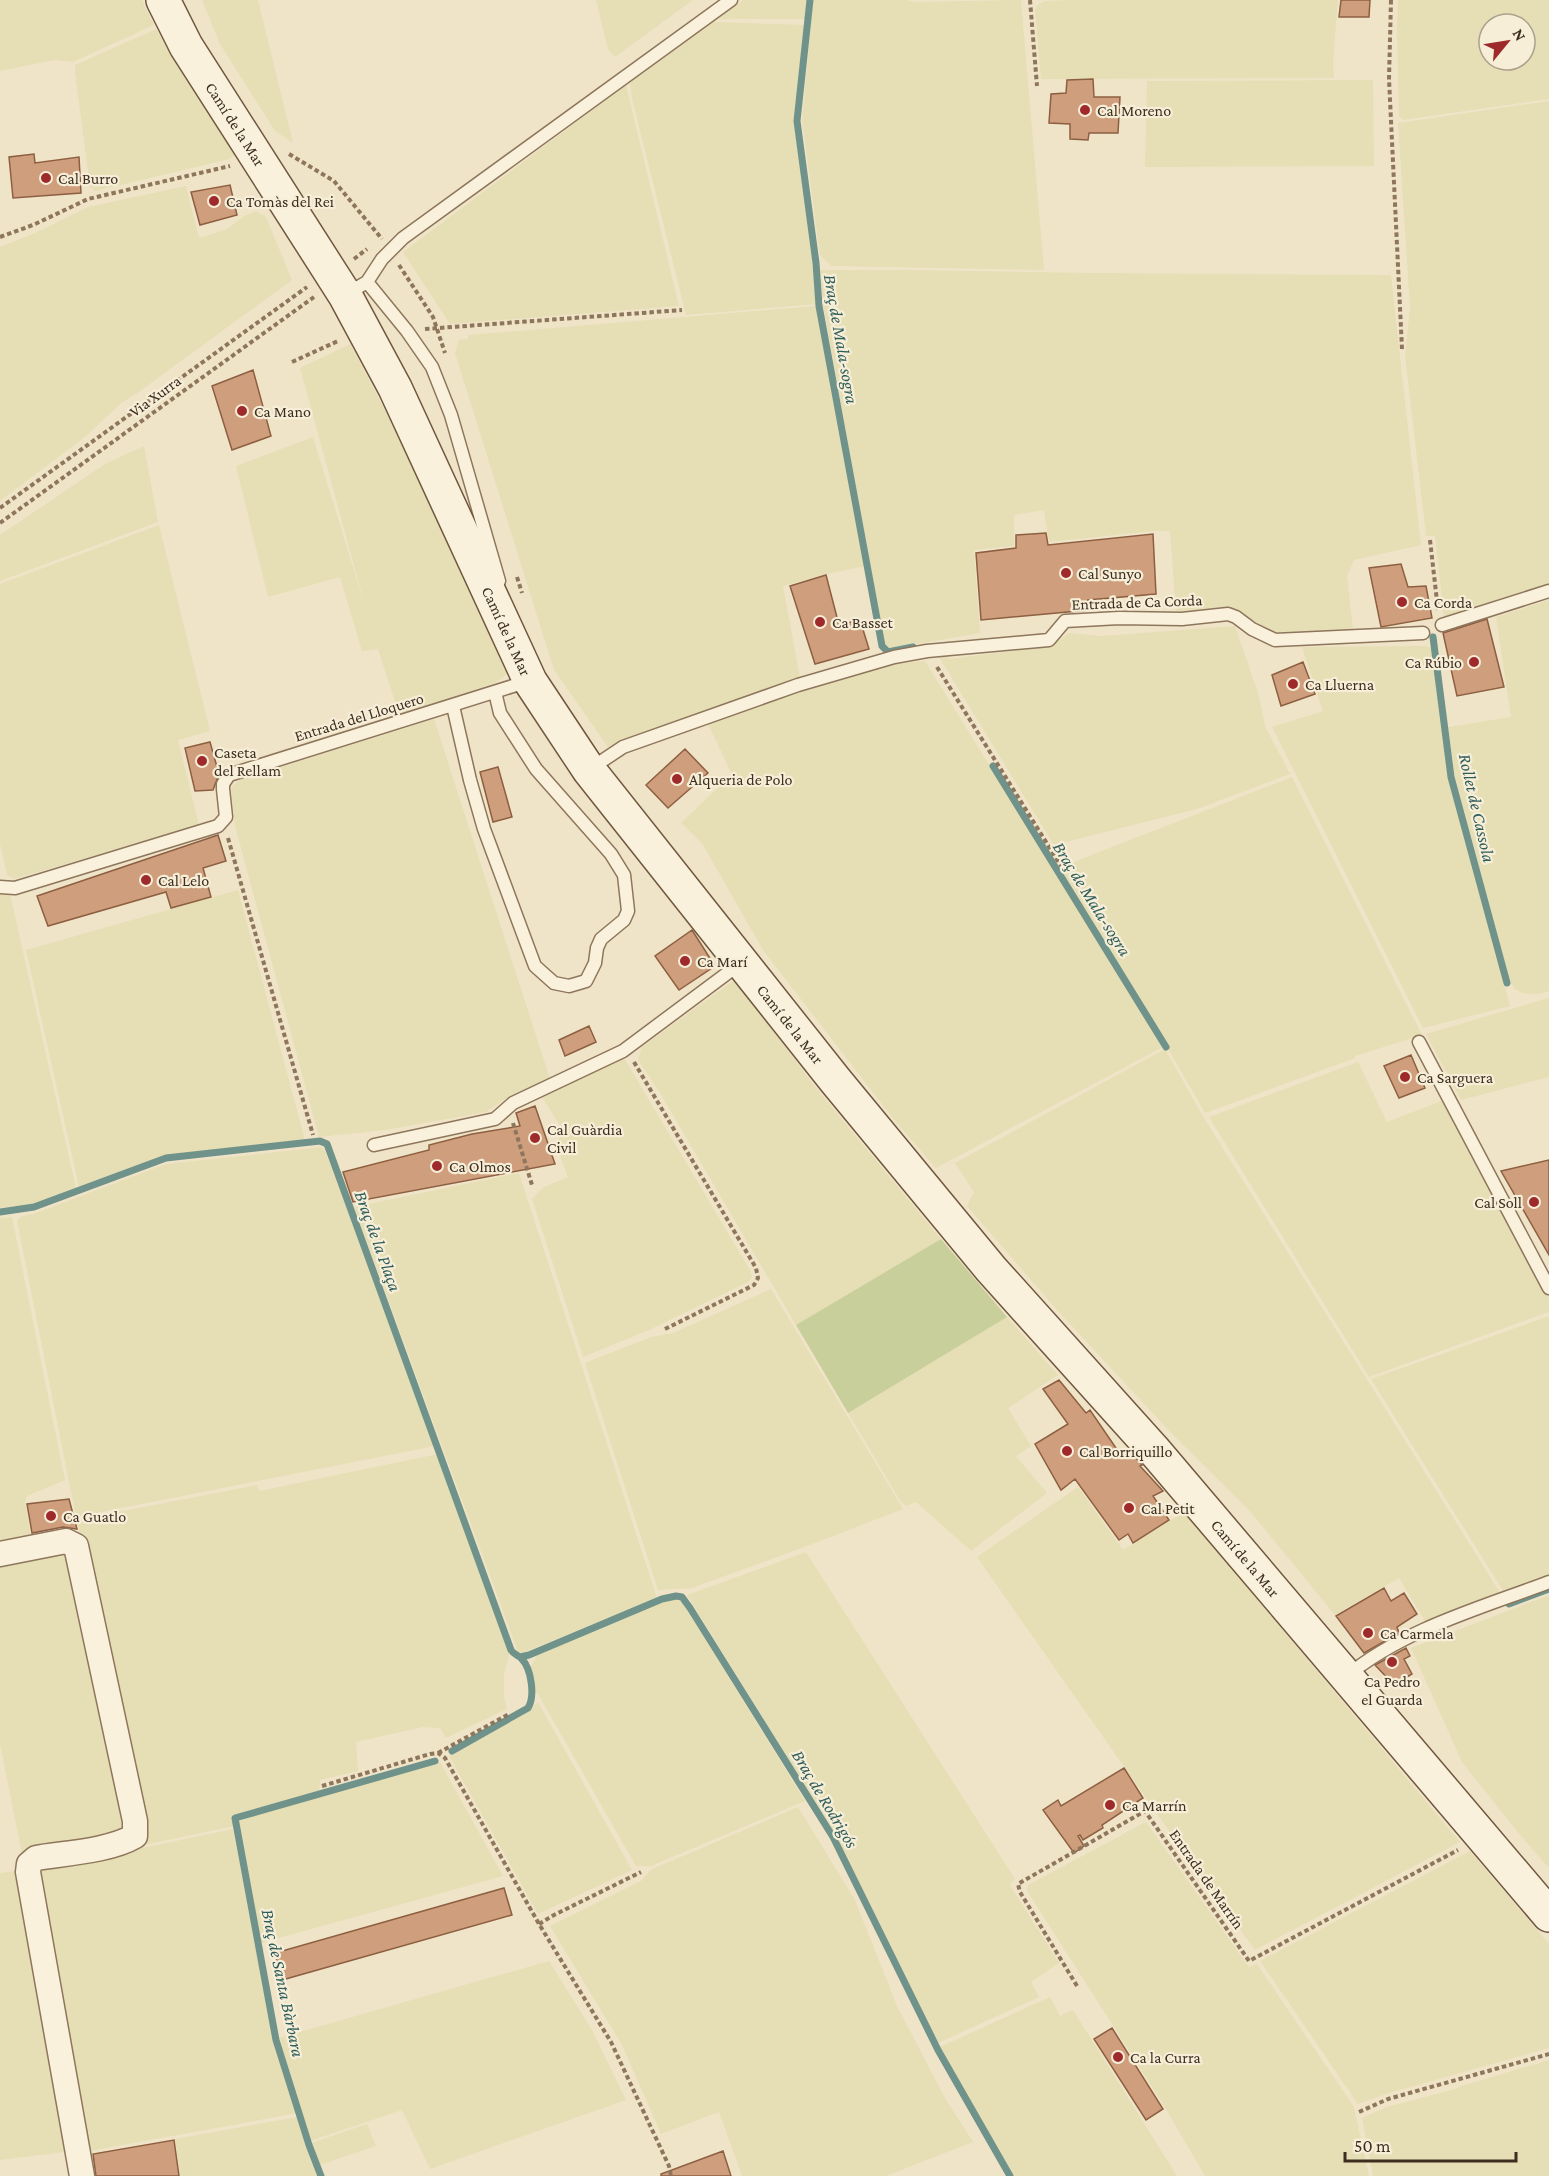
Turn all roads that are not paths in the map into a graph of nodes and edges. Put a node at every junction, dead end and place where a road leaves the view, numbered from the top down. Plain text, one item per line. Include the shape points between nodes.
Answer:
1 (164, 0) edge
2 (731, 0) edge
3 (339, 286) junction
4 (1549, 591) edge
5 (1442, 625) road end
6 (1423, 633) dead end
7 (513, 644) junction
8 (530, 681) junction
9 (495, 692) junction
10 (453, 706) junction
11 (589, 770) junction
12 (0, 887) edge
13 (741, 963) junction
14 (1419, 1042) dead end
15 (374, 1145) dead end
16 (1549, 1288) edge
17 (0, 1554) edge
18 (1549, 1582) edge
19 (1346, 1676) junction
20 (1545, 1904) edge
21 (82, 2176) edge

1 - 3 main road, Camí de la Mar via 186,46 268,154
2 - 3 lane via 403,238 382,259
3 - 7 main road, Camí de la Mar via 395,388
3 - 7 lane via 407,331 432,367 451,415 497,573
4 - 5 lane
6 - 11 lane, Entrada de Ca Corda via 1275,640 1228,614 1182,619 1065,621 1049,640 927,651 798,685 622,747
7 - 8 main road, Camí de la Mar
8 - 9 lane, Entrada del Lloquero
8 - 11 main road, Camí de la Mar
9 - 10 lane, Entrada del Lloquero
9 - 10 lane via 500,713 536,769 611,854 624,875 628,911 624,921 601,939 586,981 569,986 554,983 535,966 484,829
10 - 12 lane, Entrada del Lloquero via 229,776 223,784 226,817 219,826 15,888
11 - 13 main road, Camí de la Mar
13 - 15 lane via 627,1048 513,1102 495,1119
13 - 19 main road, Camí de la Mar via 992,1269 1153,1449
14 - 16 lane
17 - 21 street via 66,1541 76,1546 135,1821 135,1836 129,1840 36,1858 28,1872
18 - 19 lane via 1404,1638 1366,1659
19 - 20 main road, Camí de la Mar

